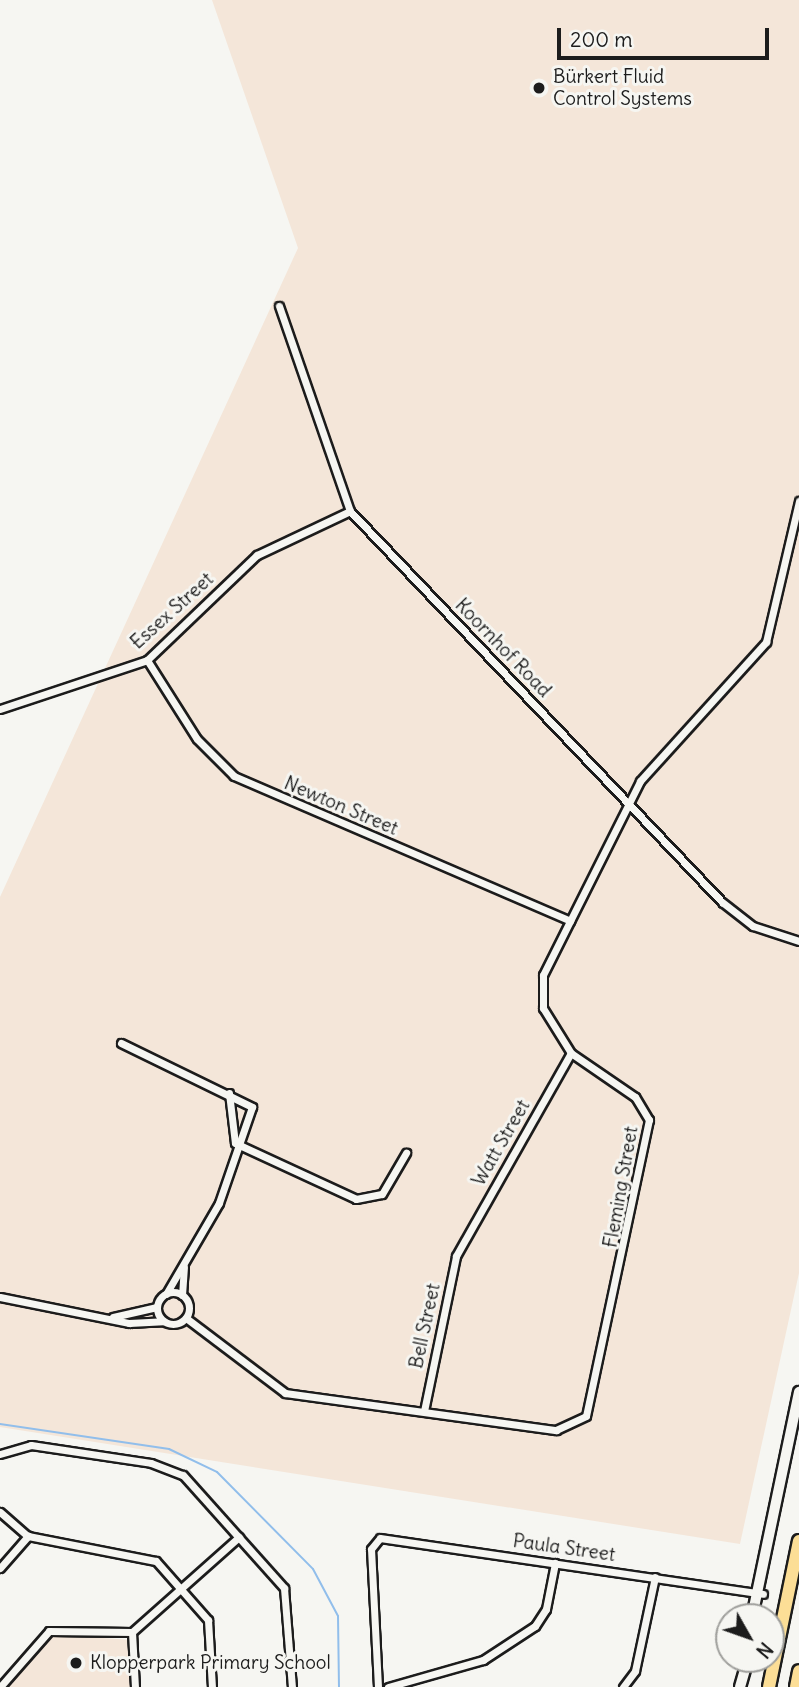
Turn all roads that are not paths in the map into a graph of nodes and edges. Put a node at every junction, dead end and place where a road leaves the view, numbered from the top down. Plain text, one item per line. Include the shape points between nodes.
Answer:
1 (279, 306) dead end
2 (799, 501) edge
3 (350, 511) junction
4 (146, 660) junction
5 (0, 709) edge
6 (627, 803) junction
7 (570, 921) junction
8 (799, 941) edge
9 (121, 1043) dead end
10 (571, 1053) junction
11 (228, 1093) junction
12 (235, 1143) junction
13 (406, 1153) dead end
14 (460, 1248) joint
15 (184, 1263) junction
16 (166, 1294) junction
17 (182, 1295) junction
18 (0, 1297) edge
19 (157, 1307) junction
20 (109, 1318) junction
21 (186, 1318) junction
22 (163, 1321) junction
23 (799, 1392) edge
24 (424, 1411) junction
25 (0, 1454) edge
26 (0, 1512) edge
27 (28, 1536) junction
28 (239, 1537) junction
29 (799, 1541) edge
30 (555, 1563) junction
31 (0, 1568) edge
32 (655, 1577) junction
33 (181, 1588) junction
34 (760, 1593) junction
35 (758, 1603) edge
36 (132, 1632) junction
37 (799, 1671) edge
38 (0, 1687) edge
39 (135, 1687) edge
40 (212, 1687) edge
41 (292, 1687) edge
42 (378, 1687) edge
43 (388, 1687) edge
44 (622, 1687) edge
45 (769, 1687) edge
46 (796, 1687) edge

1 - 3 street, Koornhof Road
2 - 6 street, Fleming Street via 766,642 654,763
3 - 4 street, Essex Street via 257,555
3 - 6 street, Koornhof Road
4 - 5 street, Essex Street
4 - 7 street, Newton Street via 197,739 234,776
6 - 7 street, Fleming Street
6 - 8 street, Koornhof Road via 742,919
7 - 10 street, Fleming Street via 545,971 541,995
9 - 11 street
10 - 14 street, Watt Street
10 - 24 street, Fleming Street via 635,1097 649,1120 590,1409 575,1425 556,1430
11 - 12 street
11 - 12 street via 252,1107
12 - 13 street via 356,1199 382,1194
12 - 15 street via 219,1203
14 - 24 street, Bell Street
15 - 16 street
15 - 17 street
16 - 17 street
16 - 19 street
17 - 21 street
18 - 20 street
19 - 20 street
19 - 22 street
20 - 22 street
21 - 22 street
21 - 24 street, Fleming Street via 265,1382 307,1396
23 - 34 main road
25 - 28 street via 36,1446 171,1467
26 - 27 street
27 - 31 street
27 - 33 street via 146,1556
28 - 33 street
28 - 41 street via 285,1592
29 - 45 highway
30 - 32 street, Paula Street
30 - 42 street, Paula Street via 387,1538 372,1549
30 - 43 street via 546,1609 535,1626 483,1660
32 - 34 street, Paula Street
32 - 44 street via 635,1671
33 - 36 street
33 - 40 street via 208,1620
34 - 35 main road
36 - 38 street via 54,1629
36 - 39 street
37 - 46 highway

